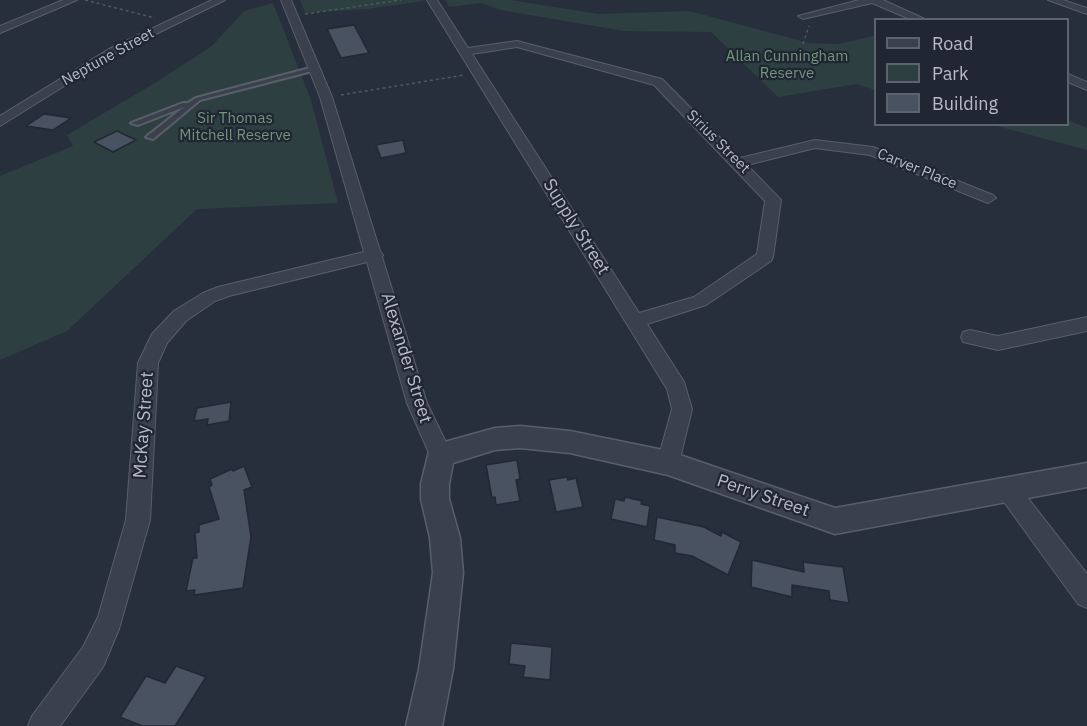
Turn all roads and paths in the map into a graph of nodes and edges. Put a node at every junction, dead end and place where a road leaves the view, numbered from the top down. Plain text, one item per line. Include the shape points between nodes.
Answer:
1 (72, 0) edge
2 (85, 0) edge
3 (220, 0) edge
4 (286, 0) edge
5 (401, 0) edge
6 (432, 0) edge
7 (873, 0) edge
8 (1053, 0) edge
9 (1087, 11) edge
10 (303, 14) dead end
11 (808, 14) joint
12 (917, 18) edge
13 (172, 23) junction
14 (0, 30) edge
15 (803, 44) dead end
16 (465, 52) junction
17 (314, 69) junction
18 (478, 73) junction
19 (1069, 78) edge
20 (1087, 86) edge
21 (341, 95) dead end
22 (198, 99) junction
23 (0, 122) edge
24 (135, 123) dead end
25 (150, 136) dead end
26 (738, 163) junction
27 (988, 198) dead end
28 (375, 255) junction
29 (636, 321) junction
30 (1086, 325) edge
31 (970, 337) dead end
32 (441, 455) junction
33 (668, 463) junction
34 (1087, 475) edge
35 (1009, 491) junction
36 (1087, 596) edge
37 (42, 726) edge
38 (424, 726) edge

1 - 14 street
2 - 13 path
3 - 13 street, Neptune Street
4 - 17 street, Alexander Street
5 - 10 path
6 - 16 street, Supply Street
7 - 11 street
7 - 12 street
8 - 9 street
11 - 15 path
13 - 23 street, Neptune Street via 113,51
16 - 18 street, Supply Street
16 - 26 street, Sirius Street via 518,44 658,82
17 - 22 lane
17 - 28 street, Alexander Street
18 - 21 path
18 - 29 street, Supply Street
19 - 20 street
22 - 24 lane
22 - 25 lane
26 - 27 street, Carver Place via 814,144 873,151
26 - 29 street, Sirius Street via 773,200 765,257 700,300
28 - 32 street, Alexander Street via 417,403
28 - 37 street, McKay Street via 224,291 180,316 159,339 148,363 138,520 110,620 93,657
29 - 33 street, Supply Street via 677,388 682,409
30 - 31 street via 998,344
32 - 33 street, Perry Street via 482,442 520,437 603,447
32 - 38 street via 435,499 445,538 448,573 436,669
33 - 35 street, Perry Street via 836,521
34 - 35 street, Perry Street
35 - 36 street

